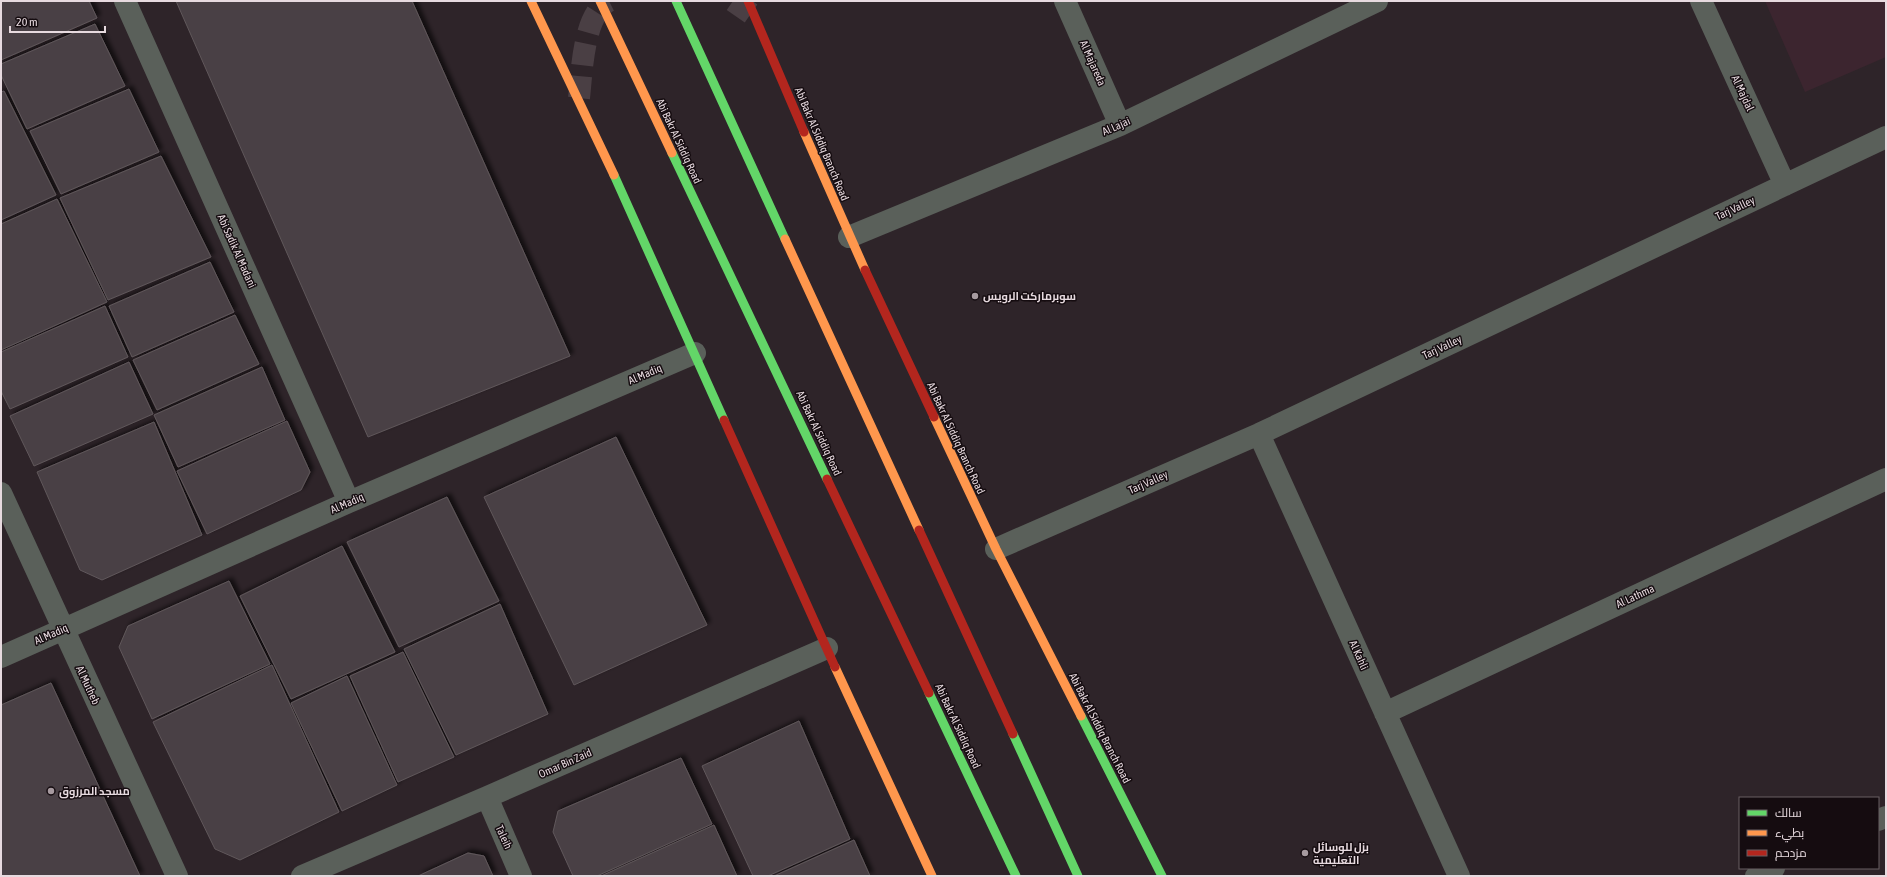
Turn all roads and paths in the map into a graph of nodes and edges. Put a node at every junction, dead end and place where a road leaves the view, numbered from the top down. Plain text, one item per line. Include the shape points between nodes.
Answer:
1 (126, 1) edge
2 (531, 1) edge
3 (600, 1) edge
4 (676, 1) edge
5 (748, 1) edge
6 (1065, 1) edge
7 (1377, 1) edge
8 (1701, 1) edge
9 (1349, 7) edge
10 (1120, 125) junction
11 (1886, 137) edge
12 (1785, 185) junction
13 (849, 237) junction
14 (695, 353) junction
15 (1259, 434) junction
16 (1886, 479) edge
17 (1, 493) edge
18 (349, 502) junction
19 (996, 549) junction
20 (62, 629) junction
21 (826, 648) junction
22 (1, 657) edge
23 (1385, 712) junction
24 (487, 798) junction
25 (1772, 869) edge
26 (177, 876) edge
27 (302, 876) edge
28 (521, 876) edge
29 (932, 876) edge
30 (1016, 876) edge
31 (1078, 876) edge
32 (1162, 876) edge
33 (1459, 876) edge
34 (1756, 876) edge

1 - 18 street, Abi Sadik Al Madani
2 - 14 street via 579,98
3 - 30 street, Abi Bakr Al Siddiq Road
4 - 31 street
5 - 13 street, Abi Bakr Al Siddiq Branch Road
6 - 10 street, Al Majareda
7 - 9 street, Al Lajai
8 - 12 street, Al Majdal
9 - 10 street, Al Lajai
10 - 13 street, Al Lajai
11 - 12 street, Tarj Valley
12 - 15 street, Tarj Valley
13 - 19 street, Abi Bakr Al Siddiq Branch Road
14 - 18 street, Al Madiq
14 - 21 street
15 - 19 street, Tarj Valley
15 - 23 street, Al Kahli
16 - 23 street, Al Lathma
17 - 20 street, Al Mutheb
18 - 20 street, Al Madiq
19 - 32 street, Abi Bakr Al Siddiq Branch Road
20 - 22 street, Al Madiq
20 - 26 street, Al Mutheb
21 - 24 street, Omar Bin Zaid
21 - 29 street
23 - 33 street, Al Kahli
24 - 27 street, Omar Bin Zaid
24 - 28 street, Taleih
25 - 34 street

